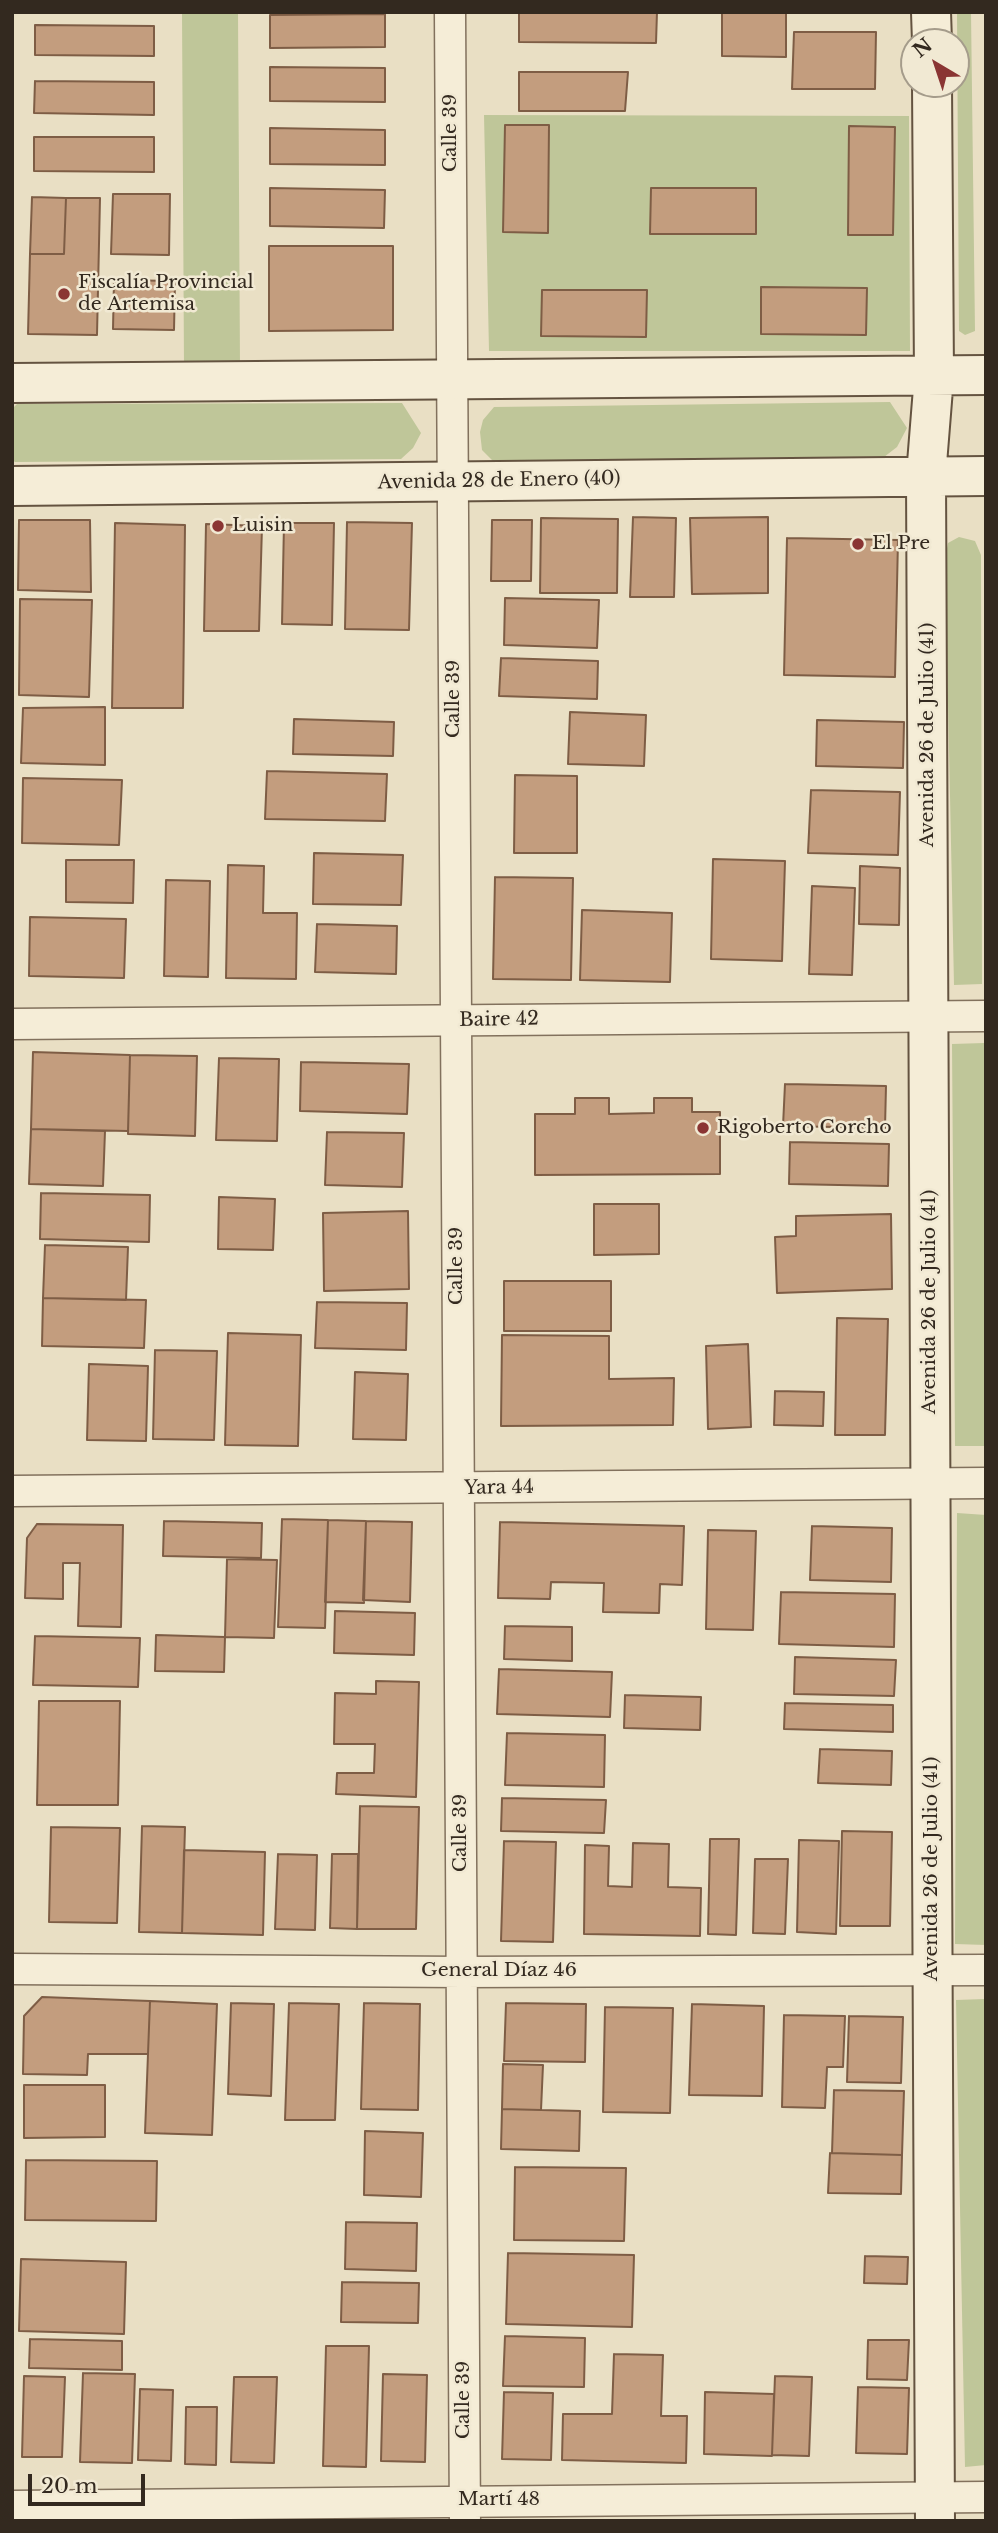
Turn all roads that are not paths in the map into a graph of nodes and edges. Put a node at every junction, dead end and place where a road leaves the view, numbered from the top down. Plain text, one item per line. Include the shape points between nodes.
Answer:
1 (450, 12) edge
2 (932, 98) edge
3 (986, 375) edge
4 (934, 376) junction
5 (452, 380) junction
6 (12, 383) edge
7 (986, 475) edge
8 (926, 476) junction
9 (453, 481) junction
10 (12, 486) edge
11 (929, 1016) junction
12 (986, 1016) edge
13 (456, 1021) junction
14 (12, 1024) edge
15 (931, 1483) junction
16 (986, 1483) edge
17 (458, 1488) junction
18 (12, 1491) edge
19 (12, 1969) edge
20 (933, 1970) junction
21 (986, 1970) edge
22 (461, 1972) junction
23 (986, 2497) edge
24 (12, 2506) edge
25 (935, 2509) edge
26 (465, 2511) edge

1 - 5 street, Calle 39
2 - 4 main road, Avenida 26 de Julio (41)
3 - 4 main road
4 - 5 main road
4 - 8 main road, Avenida 26 de Julio (41)
5 - 6 main road
5 - 9 street, Calle 39
7 - 8 main road, Avenida 28 de Enero (40)
8 - 9 main road, Avenida 28 de Enero (40)
8 - 11 main road, Avenida 26 de Julio (41)
9 - 10 main road, Avenida 28 de Enero (40)
9 - 13 street, Calle 39
11 - 12 street, Baire 42
11 - 13 street, Baire 42
11 - 15 main road, Avenida 26 de Julio (41)
13 - 14 street, Baire 42
13 - 17 street, Calle 39
15 - 16 street, Yara 44
15 - 17 street, Yara 44
15 - 20 main road, Avenida 26 de Julio (41)
17 - 18 street, Yara 44
17 - 22 street, Calle 39
19 - 22 street, General Díaz 46
20 - 21 street, General Díaz 46
20 - 22 street, General Díaz 46
20 - 25 main road, Avenida 26 de Julio (41)
22 - 26 street, Calle 39
23 - 25 street, Martí 48
24 - 26 street, Martí 48
25 - 26 street, Martí 48

